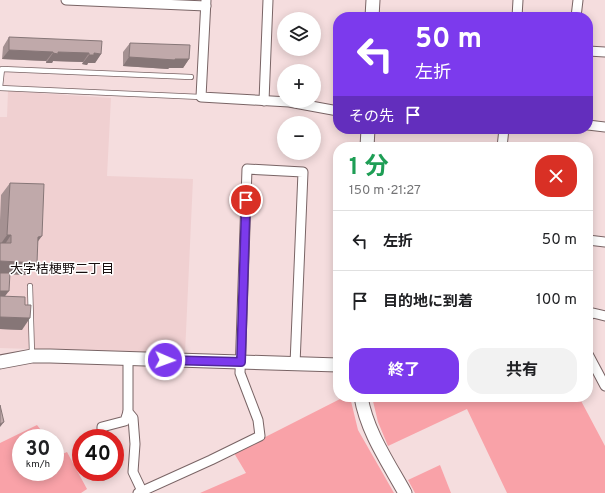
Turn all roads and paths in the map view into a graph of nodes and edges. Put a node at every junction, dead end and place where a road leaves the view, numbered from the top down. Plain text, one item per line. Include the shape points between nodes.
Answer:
1 (66, 0) edge
2 (268, 0) edge
3 (373, 0) edge
4 (518, 0) edge
5 (578, 0) edge
6 (206, 3) edge
7 (372, 12) edge
8 (517, 12) edge
9 (577, 12) edge
10 (593, 51) edge
11 (605, 52) edge
12 (192, 78) dead end
13 (0, 88) edge
14 (201, 97) junction
15 (264, 101) junction
16 (333, 110) edge
17 (593, 126) edge
18 (605, 127) edge
19 (593, 241) edge
20 (605, 242) edge
21 (30, 286) dead end
22 (593, 313) edge
23 (605, 316) edge
24 (32, 356) junction
25 (128, 358) junction
26 (0, 362) edge
27 (241, 362) junction
28 (593, 363) edge
29 (295, 364) junction
30 (333, 365) edge
31 (605, 386) edge
32 (361, 402) edge
33 (128, 412) junction
34 (102, 429) edge
35 (140, 492) edge
36 (405, 493) edge

1 - 6 street
2 - 15 street
3 - 7 street
4 - 8 street
5 - 9 street
6 - 14 street
10 - 11 street
12 - 13 lane via 2,69
13 - 14 lane
14 - 15 street
15 - 16 street via 289,102
17 - 18 street
19 - 20 street
21 - 24 lane
22 - 23 street
24 - 25 street
24 - 26 street
25 - 27 street
25 - 33 street
27 - 29 street
27 - 29 street via 247,169 303,172
27 - 35 street via 240,373 258,420 260,436
28 - 31 street
29 - 30 street
32 - 36 street via 367,424
33 - 34 street via 125,421
33 - 35 street via 133,418 133,472

